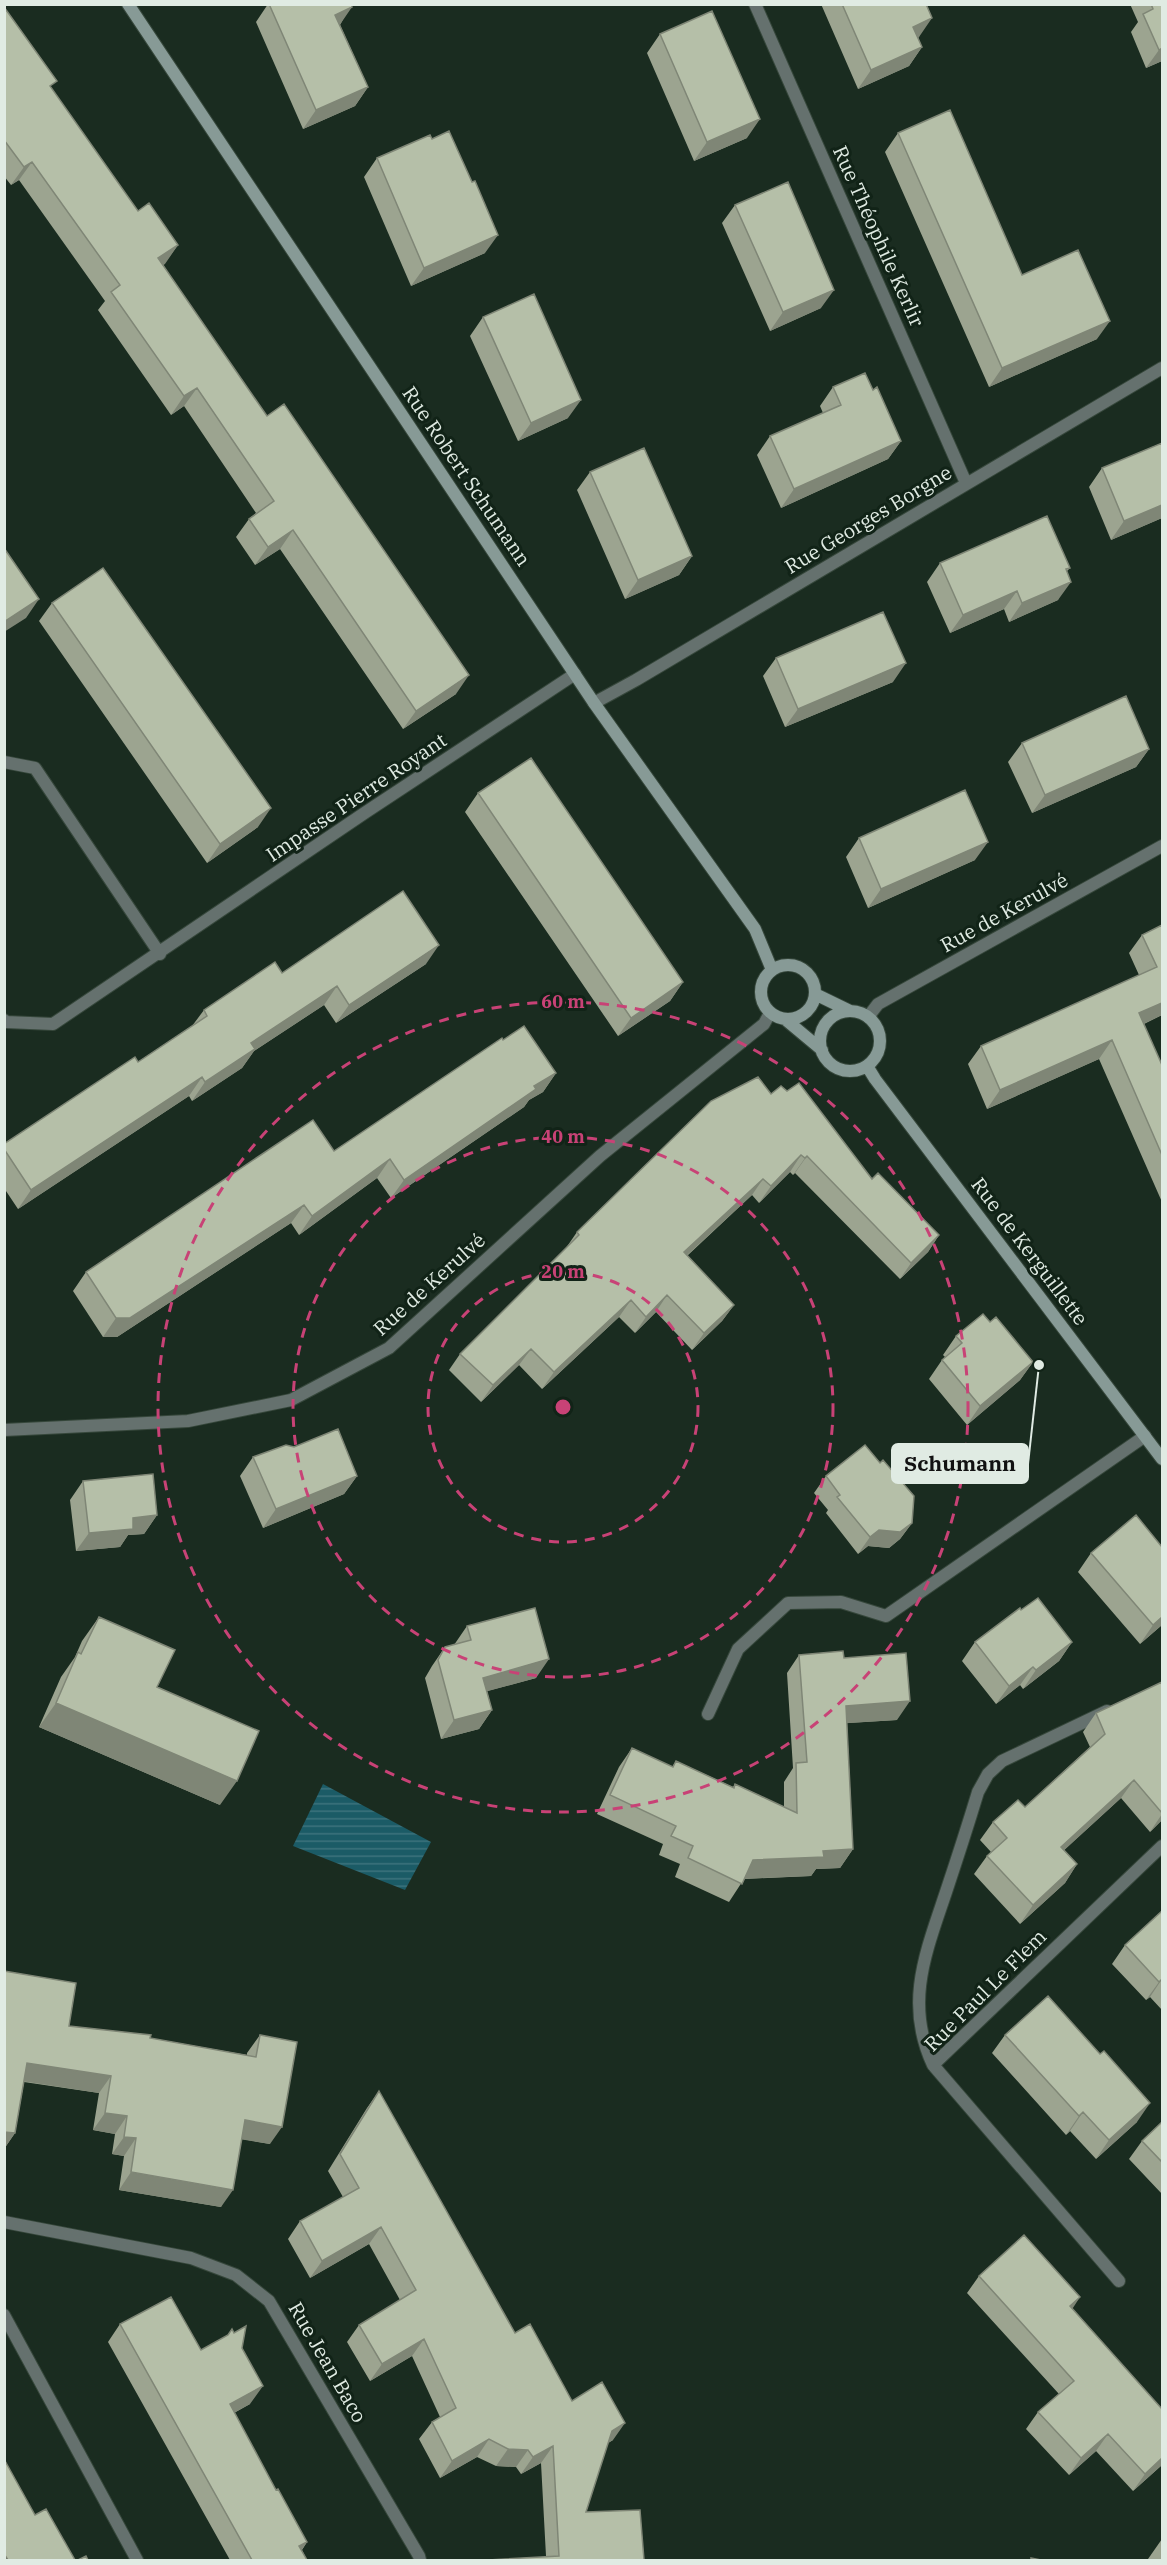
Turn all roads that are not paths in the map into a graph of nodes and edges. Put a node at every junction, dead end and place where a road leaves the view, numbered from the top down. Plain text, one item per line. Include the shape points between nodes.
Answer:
1 (128, 4) edge
2 (755, 4) edge
3 (1162, 368) edge
4 (966, 483) junction
5 (575, 674) junction
6 (594, 703) junction
7 (4, 762) edge
8 (1162, 846) edge
9 (160, 954) junction
10 (772, 970) junction
11 (815, 994) junction
12 (850, 1011) junction
13 (770, 1013) junction
14 (868, 1017) junction
15 (4, 1020) edge
16 (786, 1020) junction
17 (822, 1050) junction
18 (867, 1066) junction
19 (4, 1430) edge
20 (1145, 1436) junction
21 (1162, 1459) edge
22 (1120, 1705) edge
23 (708, 1714) dead end
24 (1162, 1846) edge
25 (933, 2065) junction
26 (4, 2222) edge
27 (1119, 2281) dead end
28 (4, 2315) edge
29 (137, 2560) edge
30 (420, 2560) edge

1 - 5 street, Rue Robert Schumann
2 - 4 street, Rue Théophile Kerlir
3 - 4 street, Rue Georges Borgne
4 - 6 street, Rue Georges Borgne
5 - 6 street, Rue Robert Schumann
5 - 9 street, Impasse Pierre Royant
6 - 10 street, Rue Robert Schumann via 755,929
7 - 9 street via 35,768
8 - 14 street, Rue de Kerulvé via 878,1004
9 - 15 street, Impasse Pierre Royant via 53,1024
10 - 11 street via 788,965 805,970
10 - 13 street via 760,991
11 - 12 street
11 - 16 street via 809,1010
12 - 14 street
12 - 17 street via 833,1016 826,1023
13 - 16 street
13 - 19 street, Rue de Kerulvé via 764,1024 600,1156 389,1348 291,1400 188,1420
14 - 18 street via 879,1032 880,1041
16 - 17 street
17 - 18 street via 832,1065 840,1069 859,1070
18 - 20 street, Rue de Kerguillette
20 - 21 street, Rue de Kerguillette
20 - 23 street via 886,1616 841,1602 788,1603 738,1649
22 - 25 street via 1002,1761 988,1774 978,1792 921,1967 919,2017 923,2043
24 - 25 street, Rue Paul Le Flem
25 - 27 street, Rue Paul Le Flem
26 - 30 street, Rue Jean Baco via 191,2258 236,2275 269,2301
28 - 29 street

